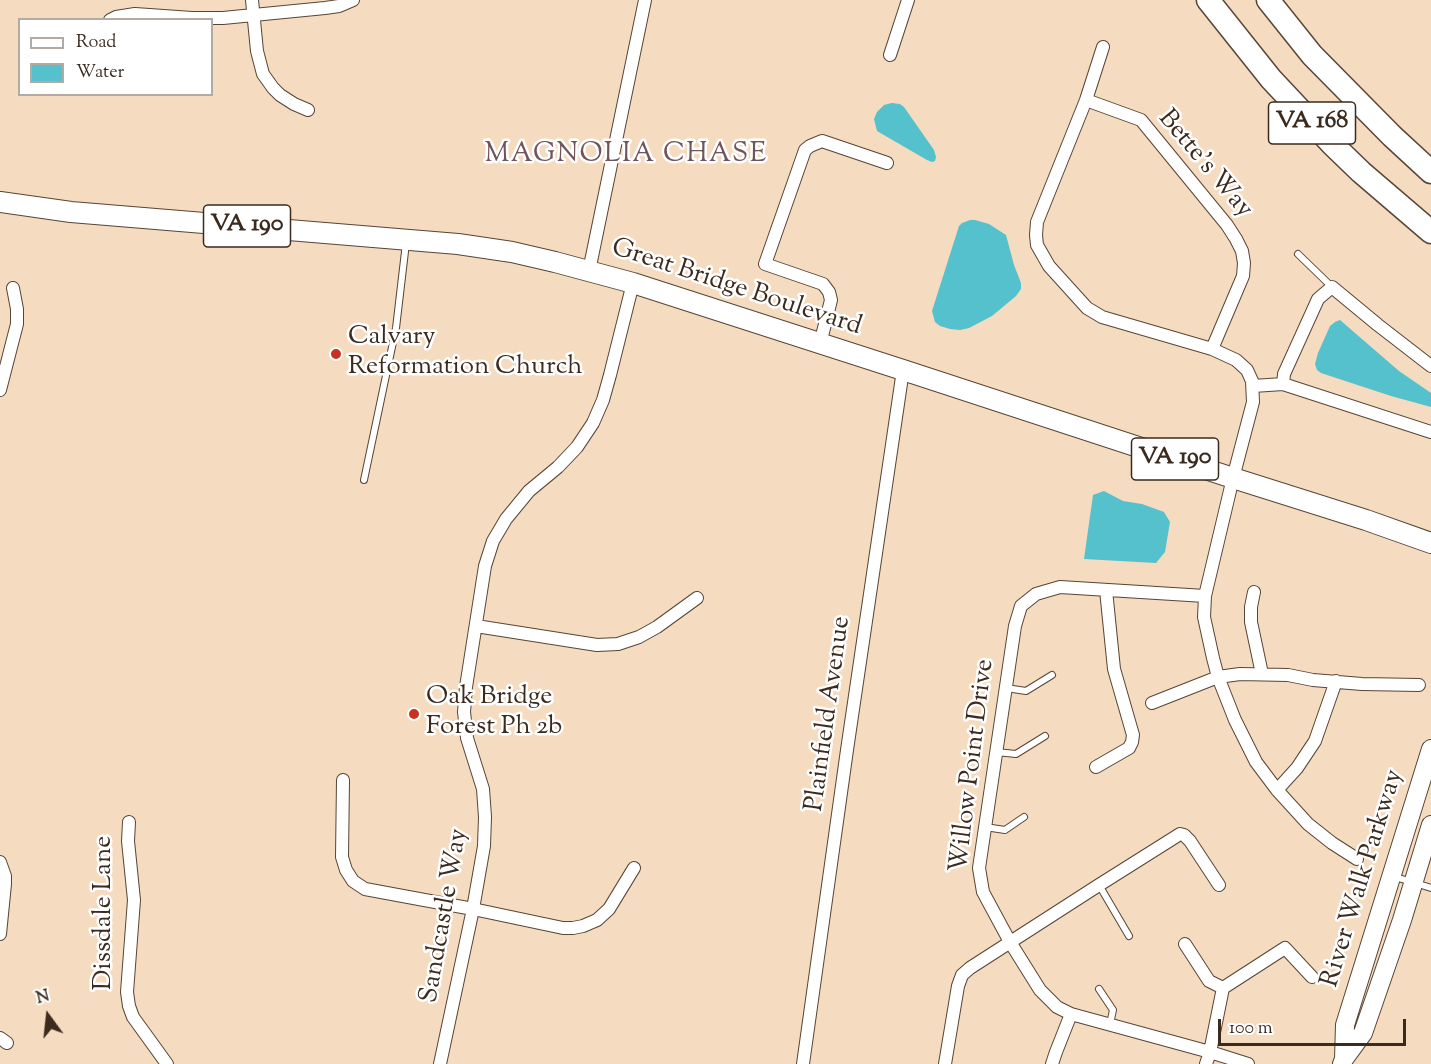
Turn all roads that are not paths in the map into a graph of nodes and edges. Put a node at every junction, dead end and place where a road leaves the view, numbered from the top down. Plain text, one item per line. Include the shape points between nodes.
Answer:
1 (252, 0) edge
2 (353, 0) edge
3 (644, 0) edge
4 (908, 0) edge
5 (1208, 0) edge
6 (1268, 0) edge
7 (253, 15) junction
8 (113, 18) edge
9 (192, 18) edge
10 (192, 18) edge
11 (213, 18) edge
12 (213, 18) edge
13 (1103, 47) dead end
14 (890, 55) dead end
15 (1086, 100) junction
16 (308, 110) dead end
17 (887, 163) dead end
18 (1431, 172) edge
19 (0, 202) edge
20 (1431, 232) edge
21 (406, 239) junction
22 (1298, 254) dead end
23 (589, 271) junction
24 (633, 284) junction
25 (1332, 286) junction
26 (13, 288) dead end
27 (820, 344) junction
28 (1212, 349) junction
29 (1431, 366) edge
30 (903, 370) junction
31 (1282, 384) junction
32 (1253, 386) junction
33 (0, 390) edge
34 (1431, 432) edge
35 (1233, 478) junction
36 (364, 480) dead end
37 (1431, 543) edge
38 (1106, 590) junction
39 (1254, 592) dead end
40 (1204, 596) junction
41 (697, 598) dead end
42 (476, 626) junction
43 (1262, 674) junction
44 (1052, 675) dead end
45 (1218, 677) junction
46 (1336, 681) junction
47 (1419, 685) dead end
48 (1006, 688) junction
49 (1152, 704) dead end
50 (1046, 736) dead end
51 (1431, 749) edge
52 (996, 752) junction
53 (1096, 767) dead end
54 (343, 780) dead end
55 (1277, 790) junction
56 (1024, 817) dead end
57 (129, 822) dead end
58 (1431, 825) edge
59 (985, 827) junction
60 (1357, 859) dead end
61 (0, 862) edge
62 (634, 868) dead end
63 (1392, 876) junction
64 (1098, 885) junction
65 (1219, 885) dead end
66 (1422, 885) edge
67 (473, 909) junction
68 (0, 934) edge
69 (1129, 936) dead end
70 (1010, 942) junction
71 (1185, 944) dead end
72 (1312, 977) dead end
73 (1223, 988) junction
74 (1099, 989) dead end
75 (1071, 1014) junction
76 (1110, 1024) junction
77 (1210, 1052) junction
78 (1343, 1061) edge
79 (162, 1062) edge
80 (440, 1064) edge
81 (803, 1064) edge
82 (945, 1064) edge
83 (1052, 1064) edge
84 (1206, 1064) edge
85 (1248, 1064) edge

1 - 7 street
2 - 7 street via 326,8
3 - 23 street
4 - 14 street
5 - 20 highway, VA 168 via 1270,79 1332,144
6 - 18 highway, VA 168 via 1312,55
7 - 11 street
7 - 16 street via 263,74 279,95
8 - 10 street via 130,14
9 - 12 street
13 - 15 street
15 - 28 street, Bette's Way via 1141,120 1236,239 1242,251 1243,276
15 - 28 street via 1037,222 1037,245 1049,266 1087,308 1102,317
17 - 27 street via 822,141 805,150 765,264 823,284 831,300
19 - 21 main road, Great Bridge Boulevard / VA 190 via 71,212
21 - 23 main road, Great Bridge Boulevard / VA 190 via 512,252
21 - 36 lane via 396,328
22 - 25 lane
23 - 24 main road, Great Bridge Boulevard / VA 190
24 - 27 main road, Great Bridge Boulevard / VA 190
24 - 42 street, Sandcastle Way via 600,408 577,447 521,499 506,519 485,566
25 - 29 street
25 - 31 street via 1318,299
26 - 33 street via 17,324
27 - 30 main road, Great Bridge Boulevard / VA 190
28 - 32 street via 1236,360 1247,370
30 - 35 main road, Great Bridge Boulevard / VA 190
30 - 81 street, Plainfield Avenue
31 - 32 street
31 - 34 street
32 - 35 street via 1253,402
35 - 37 main road, Great Bridge Boulevard / VA 190
35 - 40 street
38 - 40 street, Willow Point Drive
38 - 48 street, Willow Point Drive via 1060,587 1036,594 1021,606
38 - 53 street via 1114,669 1133,735 1129,748
39 - 43 street via 1251,622
40 - 45 street via 1204,617
41 - 42 street via 657,627 618,644 597,645
42 - 67 street, Sandcastle Way via 464,712 467,738 483,789 485,817
43 - 45 street
43 - 46 street
44 - 48 lane via 1026,691
45 - 49 street
45 - 55 street via 1256,762
46 - 47 street
46 - 55 street via 1315,741
48 - 52 street, Willow Point Drive
50 - 52 lane via 1016,754
51 - 63 street, River Walk Parkway
52 - 59 street, Willow Point Drive
54 - 67 street via 342,856 353,881 365,889
55 - 60 street via 1308,824
56 - 59 lane via 1005,830
57 - 79 street, Dissdale Lane via 134,900 127,992 133,1017
58 - 66 street, River Walk Parkway
59 - 70 street, Willow Point Drive via 979,868 982,892
61 - 68 street via 5,884
62 - 67 street via 609,909 583,926 563,928
63 - 66 lane
63 - 78 street, River Walk Parkway via 1345,1025
64 - 65 street via 1180,834 1190,841
64 - 69 lane
64 - 70 street
66 - 78 street, River Walk Parkway via 1402,920 1363,1033
67 - 80 street, Sandcastle Way
70 - 75 street, Willow Point Drive via 1040,990 1057,1007
70 - 82 street via 962,975
71 - 73 street via 1209,981
72 - 73 street via 1285,948
73 - 77 street
74 - 76 lane via 1113,1010
75 - 76 street, Willow Point Drive
75 - 83 street
76 - 77 street, Willow Point Drive
77 - 84 street
77 - 85 street, Willow Point Drive

